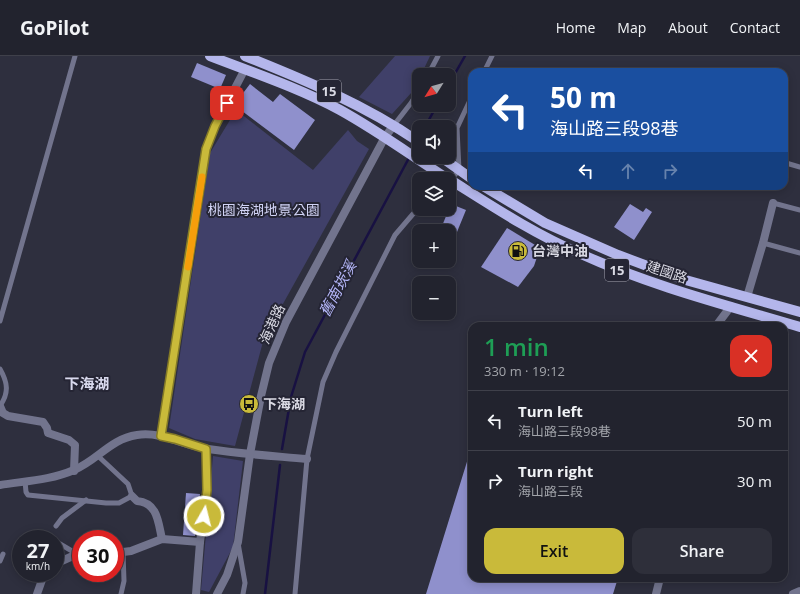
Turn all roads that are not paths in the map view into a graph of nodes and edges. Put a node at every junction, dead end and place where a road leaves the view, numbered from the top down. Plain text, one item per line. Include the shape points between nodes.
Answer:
1 (75, 56) edge
2 (210, 56) edge
3 (245, 56) edge
4 (438, 56) edge
5 (492, 56) edge
6 (432, 68) edge
7 (486, 68) edge
8 (245, 69) junction
9 (412, 101) edge
10 (468, 105) edge
11 (394, 124) junction
12 (384, 137) junction
13 (412, 137) edge
14 (450, 164) edge
15 (788, 164) edge
16 (800, 167) edge
17 (459, 170) junction
18 (436, 172) edge
19 (456, 173) edge
20 (468, 176) edge
21 (456, 184) edge
22 (490, 190) edge
23 (773, 203) joint
24 (800, 210) edge
25 (412, 214) edge
26 (763, 243) junction
27 (800, 253) edge
28 (747, 297) junction
29 (731, 306) junction
30 (800, 312) edge
31 (0, 321) edge
32 (719, 322) edge
33 (784, 322) edge
34 (788, 323) edge
35 (800, 327) edge
36 (0, 369) edge
37 (0, 406) edge
38 (161, 436) junction
39 (206, 449) junction
40 (250, 454) junction
41 (98, 456) junction
42 (307, 459) junction
43 (74, 470) junction
44 (25, 481) junction
45 (0, 484) edge
46 (132, 496) junction
47 (86, 500) junction
48 (56, 526) dead end
49 (162, 539) junction
50 (200, 542) junction
51 (238, 542) junction
52 (124, 552) edge
53 (3, 554) dead end
54 (0, 561) edge
55 (41, 582) edge
56 (124, 582) edge
57 (659, 582) edge
58 (800, 591) edge
59 (37, 594) edge
60 (121, 594) edge
61 (196, 594) edge
62 (217, 594) edge
63 (243, 594) edge
64 (295, 594) edge
65 (656, 594) edge
66 (793, 594) edge

1 - 31 lane
2 - 8 main road, 15
3 - 11 main road, 15 via 332,93
4 - 6 lane
5 - 7 lane
8 - 12 main road, 15 via 340,110
8 - 38 street via 206,149
9 - 11 lane, 海港路
10 - 17 lane via 457,128
11 - 12 street, 海港路
11 - 13 main road, 15
12 - 18 main road, 建國路 / 15
12 - 40 street, 海港路 via 286,322 269,363
14 - 17 main road
15 - 16 lane
17 - 19 lane
17 - 20 main road
21 - 29 main road, 建國路 / 15 via 518,223 580,254 646,280
22 - 28 main road, 建國路 / 15 via 545,223 618,255 682,279
23 - 24 lane
23 - 26 street
25 - 42 lane via 395,235 336,352 324,382
26 - 27 lane
26 - 28 street
28 - 30 main road, 建國路 / 15
29 - 32 street
29 - 33 main road, 建國路 / 15
34 - 35 main road, 建國路 / 15
36 - 37 lane via 6,384 6,398
37 - 43 street via 3,413 8,416 43,422 48,433 69,440 75,445
38 - 39 street
38 - 41 street via 137,434 119,440
39 - 40 street
39 - 50 street via 207,490
40 - 42 street
40 - 51 street, 海港路
41 - 43 street
41 - 46 lane via 128,484
42 - 64 lane
43 - 44 street via 50,478
44 - 45 street
44 - 47 lane via 28,495
46 - 47 lane via 119,502
46 - 49 street via 152,507
47 - 48 lane via 62,518
49 - 50 street
49 - 52 street
50 - 61 street
51 - 62 street, 海港路 via 227,575
51 - 63 lane via 245,583
53 - 54 lane
55 - 59 street
56 - 60 lane
57 - 65 street
58 - 66 street

